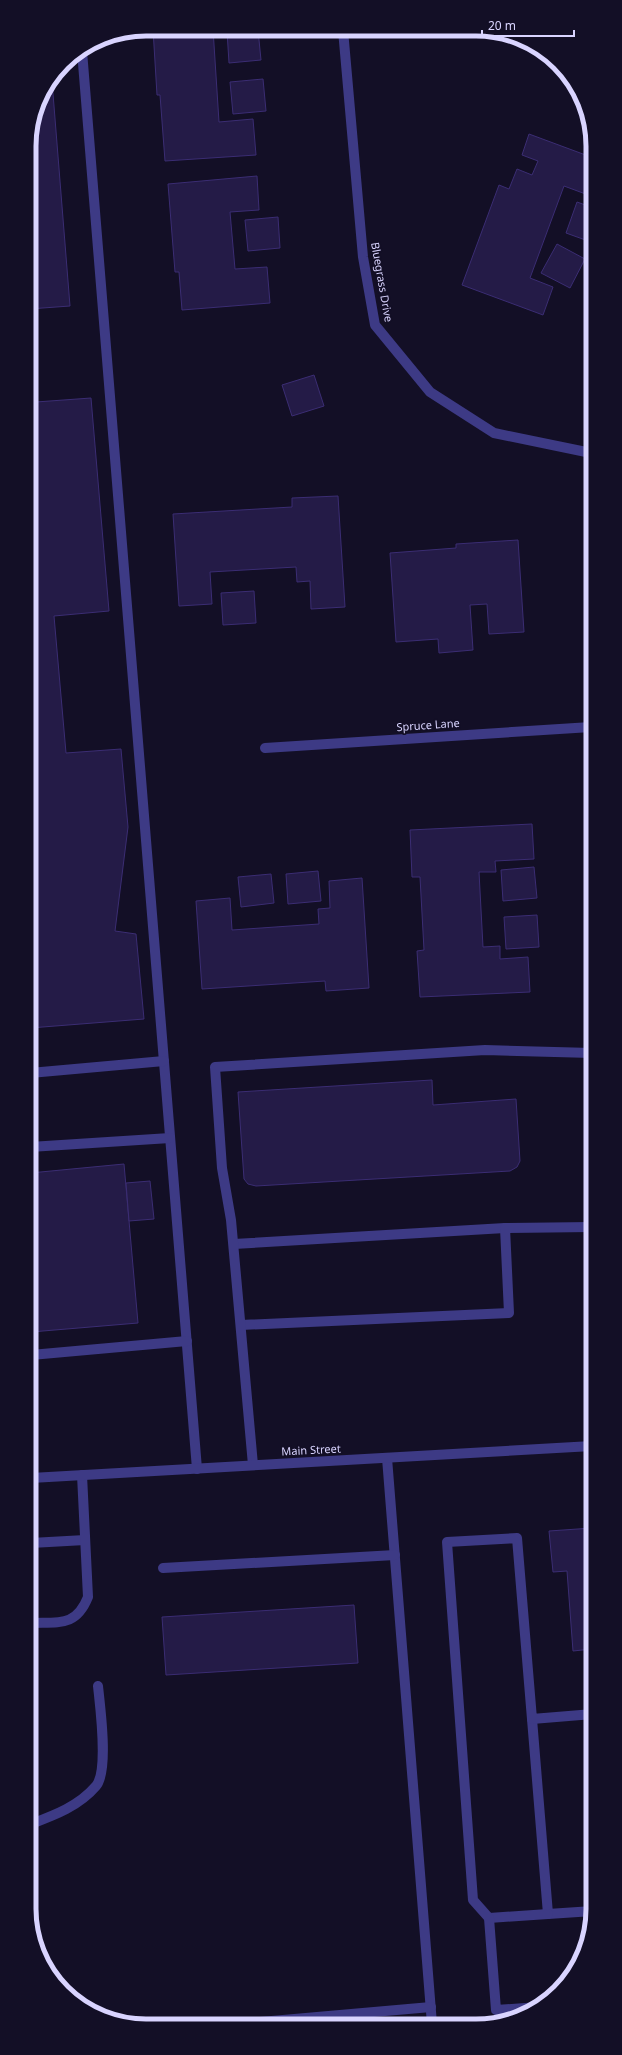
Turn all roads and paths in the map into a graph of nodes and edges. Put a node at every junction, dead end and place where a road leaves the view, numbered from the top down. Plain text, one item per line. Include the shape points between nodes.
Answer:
1 (344, 36) edge
2 (82, 57) edge
3 (586, 452) edge
4 (586, 727) edge
5 (265, 748) dead end
6 (586, 1053) edge
7 (164, 1061) junction
8 (36, 1072) edge
9 (170, 1138) junction
10 (36, 1147) edge
11 (586, 1227) edge
12 (506, 1228) junction
13 (234, 1244) junction
14 (241, 1325) junction
15 (187, 1341) junction
16 (36, 1355) edge
17 (586, 1446) edge
18 (387, 1458) junction
19 (253, 1465) junction
20 (197, 1469) junction
21 (82, 1475) junction
22 (36, 1478) edge
23 (85, 1540) junction
24 (36, 1543) edge
25 (395, 1555) junction
26 (163, 1568) dead end
27 (36, 1623) edge
28 (98, 1686) dead end
29 (586, 1714) edge
30 (532, 1719) junction
31 (36, 1822) edge
32 (586, 1911) edge
33 (548, 1914) junction
34 (488, 1918) junction
35 (431, 2007) junction
36 (525, 2008) edge
37 (295, 2019) edge
38 (432, 2019) edge

1 - 3 street, Bluegrass Drive via 363,257 375,325 430,392 494,433
2 - 7 street
4 - 5 street, Spruce Lane
6 - 13 street via 485,1050 215,1067 222,1168
7 - 8 street
7 - 9 street
9 - 10 street
9 - 15 street
11 - 12 street
12 - 13 street
12 - 14 street via 510,1313
13 - 14 street
14 - 19 street
15 - 16 street
15 - 20 street
17 - 18 street, Main Street
18 - 19 street, Main Street
18 - 25 street
19 - 20 street, Main Street
20 - 21 street, Main Street
21 - 22 street, Main Street
21 - 23 street
23 - 24 street
23 - 27 street via 88,1597 83,1611 68,1621
25 - 26 street
25 - 35 street
28 - 31 street via 104,1753 98,1785 68,1810
29 - 30 street
30 - 33 street
30 - 34 street via 517,1538 447,1542 474,1900
32 - 33 street
33 - 34 street
34 - 36 street via 496,2010
35 - 37 street
35 - 38 street

